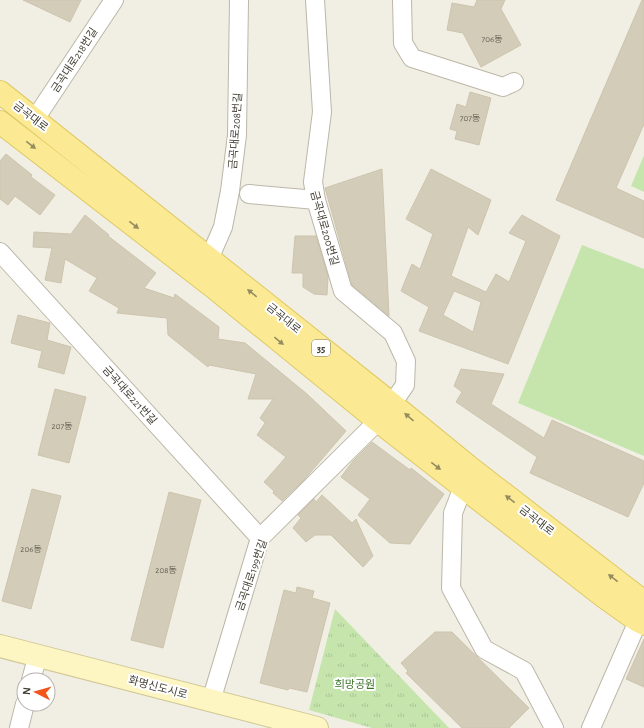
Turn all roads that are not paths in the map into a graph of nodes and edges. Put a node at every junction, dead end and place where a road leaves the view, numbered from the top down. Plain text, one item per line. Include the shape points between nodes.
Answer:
1 (114, 0) edge
2 (239, 0) edge
3 (316, 0) edge
4 (402, 0) edge
5 (514, 82) dead end
6 (0, 92) edge
7 (35, 119) junction
8 (0, 122) edge
9 (249, 194) dead end
10 (316, 200) junction
11 (0, 252) edge
12 (209, 259) junction
13 (392, 404) junction
14 (378, 421) junction
15 (463, 487) junction
16 (260, 538) junction
17 (642, 616) edge
18 (0, 646) edge
19 (38, 655) junction
20 (33, 672) edge
21 (211, 701) junction
22 (23, 712) edge
23 (19, 728) edge
24 (316, 728) edge
25 (554, 728) edge
26 (591, 728) edge

1 - 7 street, 금곡대로218번길
2 - 12 street, 금곡대로208번길 via 236,142 230,191 222,227
3 - 10 street, 금곡대로200번길 via 322,112 313,182
4 - 5 street via 403,43 412,58 503,87
6 - 7 main road, 금곡대로 / 35
7 - 12 main road, 금곡대로 / 35
8 -> 14 main road, 금곡대로 / 35 via 212,286
9 - 10 street
10 - 13 street, 금곡대로200번길 via 343,291 393,333 406,361 405,385
11 - 16 street, 금곡대로221번길
13 -> 12 main road, 금곡대로 / 35
13 - 14 street, 금곡대로200번길
17 -> 13 main road, 금곡대로 / 35 via 473,470
14 -> 15 main road, 금곡대로 / 35
14 - 16 street, 금곡대로199번길
15 - 17 main road, 금곡대로 / 35 via 603,596
15 - 25 street via 453,513 451,588 484,649 524,670
16 - 21 street, 금곡대로199번길
17 - 26 street
18 - 19 main road, 화명신도시로
19 - 20 street
19 - 21 main road, 화명신도시로
21 - 24 main road, 화명신도시로
22 - 23 street

